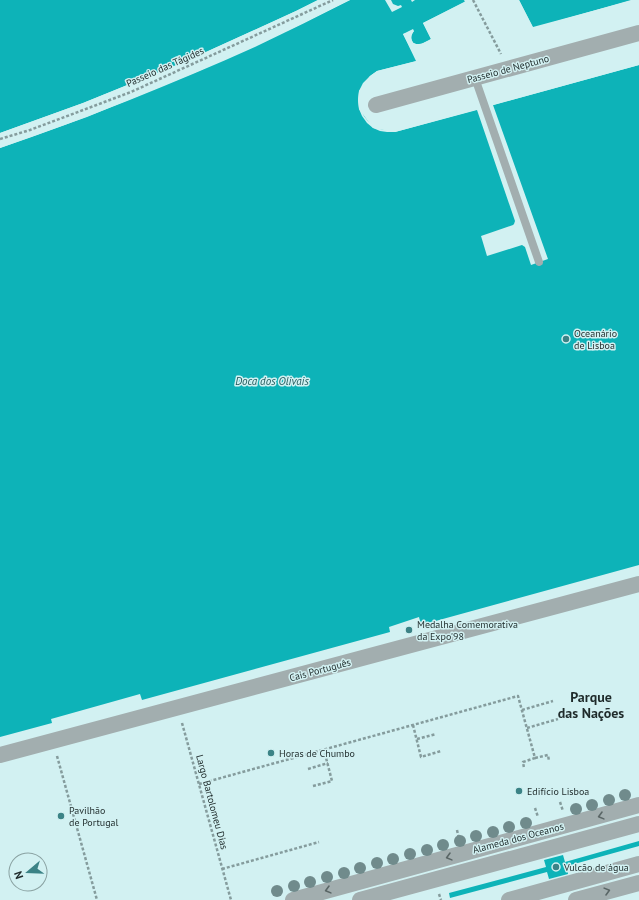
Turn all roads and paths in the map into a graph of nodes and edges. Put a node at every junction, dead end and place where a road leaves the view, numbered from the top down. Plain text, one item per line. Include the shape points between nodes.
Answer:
1 (333, 0) edge
2 (473, 0) edge
3 (639, 33) edge
4 (509, 69) junction
5 (475, 78) junction
6 (376, 105) dead end
7 (0, 139) edge
8 (539, 262) dead end
9 (639, 584) edge
10 (553, 701) dead end
11 (178, 708) junction
12 (522, 710) junction
13 (558, 719) dead end
14 (413, 725) junction
15 (527, 728) junction
16 (436, 734) dead end
17 (417, 739) junction
18 (53, 741) junction
19 (324, 750) junction
20 (441, 751) dead end
21 (0, 755) edge
22 (535, 758) junction
23 (549, 761) dead end
24 (328, 763) junction
25 (524, 768) dead end
26 (308, 769) dead end
27 (199, 784) junction
28 (313, 786) dead end
29 (560, 802) dead end
30 (639, 805) edge
31 (535, 808) dead end
32 (563, 811) dead end
33 (538, 818) dead end
34 (639, 824) edge
35 (457, 830) dead end
36 (459, 840) dead end
37 (319, 842) dead end
38 (639, 864) edge
39 (222, 869) junction
40 (397, 872) junction
41 (639, 883) edge
42 (403, 894) edge
43 (97, 900) edge
44 (231, 900) edge
45 (293, 900) edge
46 (360, 900) edge
47 (509, 900) edge
48 (576, 900) edge

1 - 7 path, Passeio das Tágides via 130,92
2 - 4 path
3 - 4 street, Passeio de Neptuno
4 - 5 street, Passeio de Neptuno
5 - 6 street, Passeio de Neptuno
5 - 8 lane
9 - 11 street, Cais Português
10 - 12 path
11 - 18 street, Cais Português
11 - 27 path, Largo Bartolomeu Dias
12 - 14 path via 518,696
12 - 15 path
13 - 15 path
14 - 17 path
14 - 19 path
15 - 22 path
16 - 17 path
17 - 20 path via 421,757
18 - 21 street, Cais Português
18 - 43 path
19 - 24 path
19 - 27 path
22 - 23 path via 548,755
22 - 25 path via 523,762
24 - 26 path
24 - 28 path via 332,781
27 - 39 path, Largo Bartolomeu Dias
29 - 32 path
30 -> 40 street, Alameda dos Oceanos
31 - 33 path
34 - 42 street, Alameda dos Oceanos
35 - 36 path
37 - 39 path
38 - 47 street
39 - 44 path, Largo Bartolomeu Dias
40 - 42 street
40 -> 45 street, Alameda dos Oceanos
48 -> 41 street
42 - 46 street, Alameda dos Oceanos

